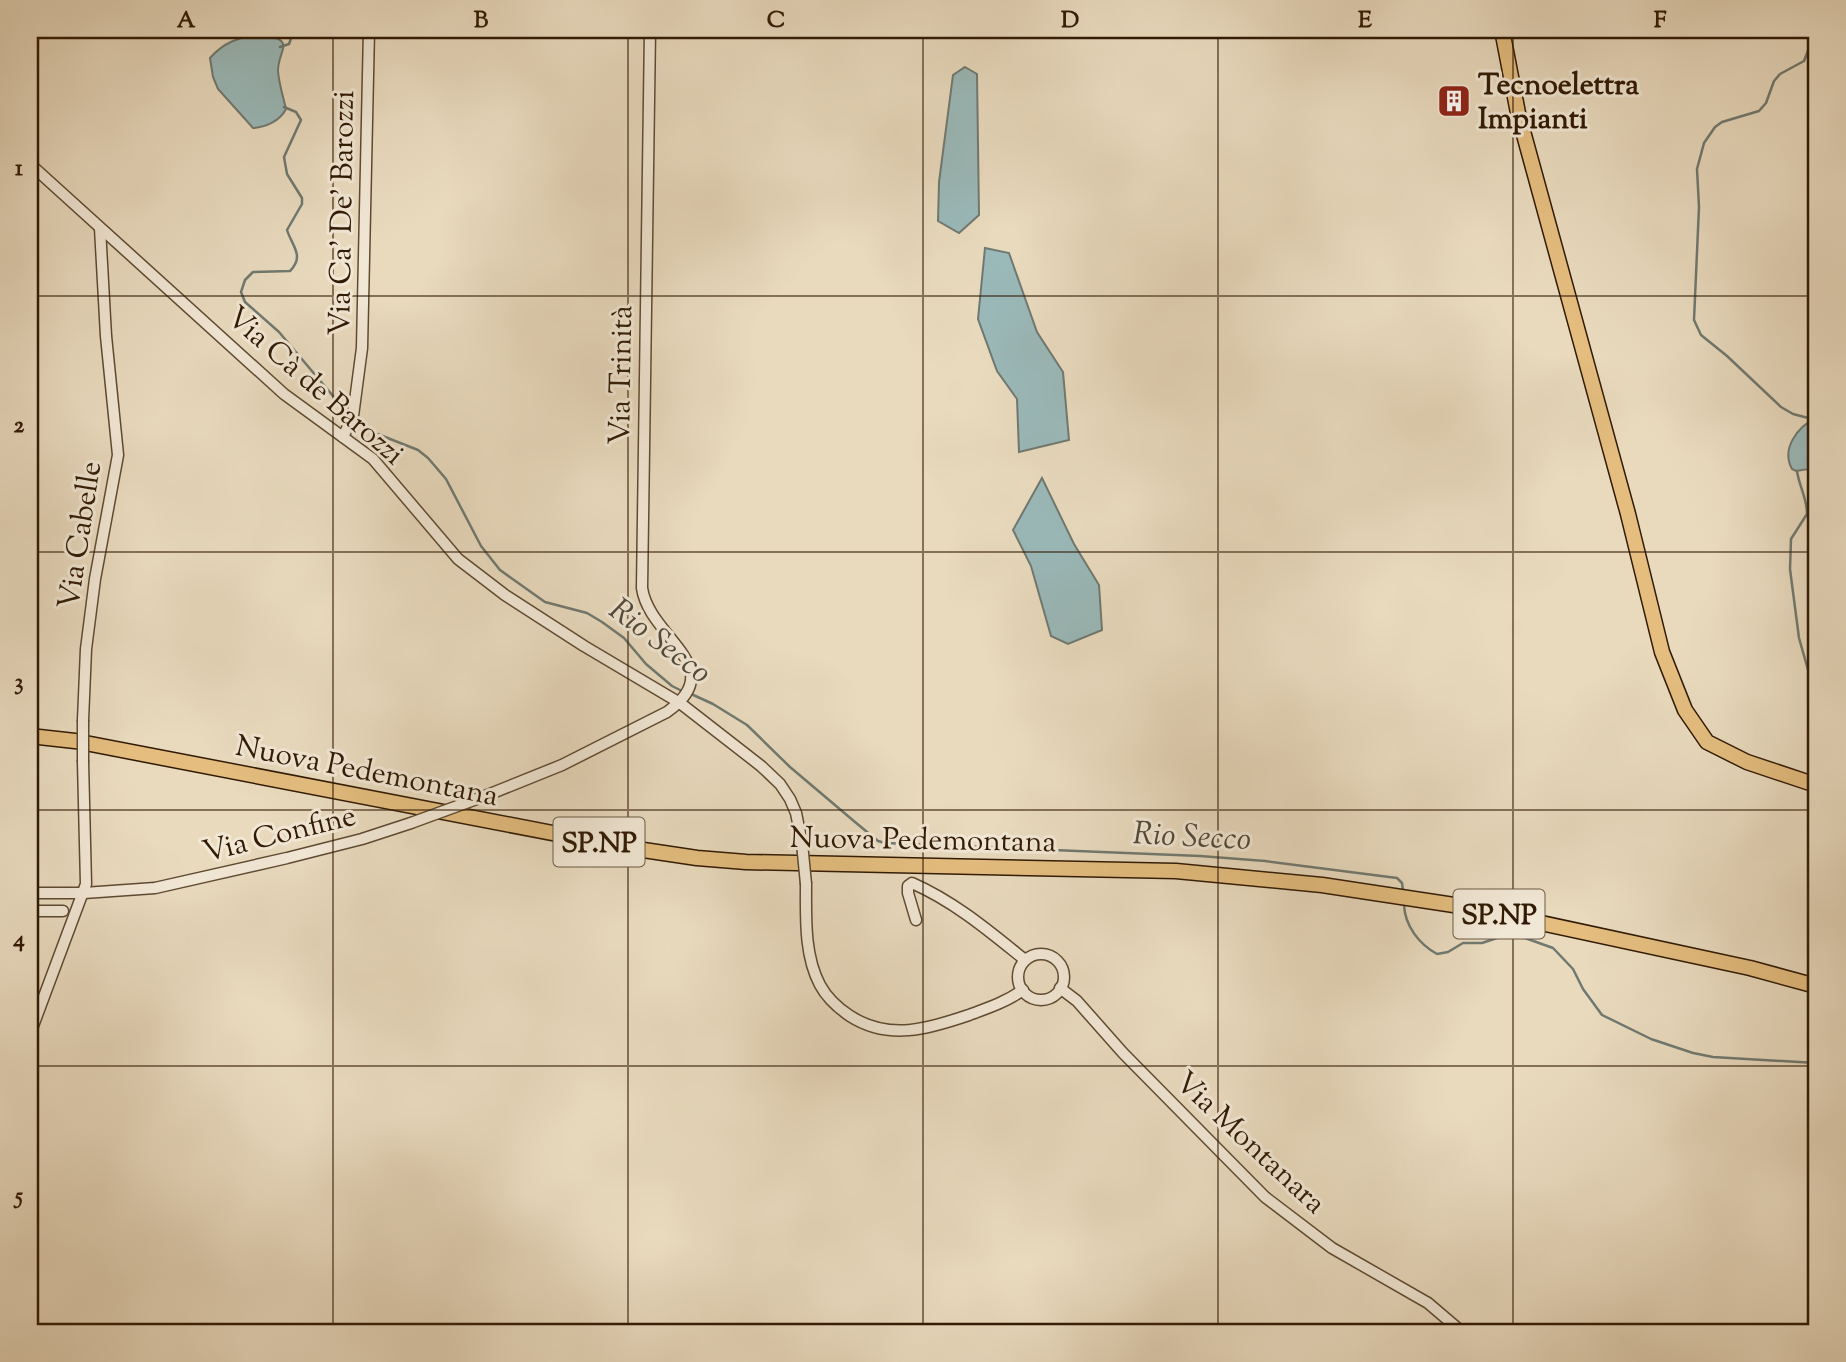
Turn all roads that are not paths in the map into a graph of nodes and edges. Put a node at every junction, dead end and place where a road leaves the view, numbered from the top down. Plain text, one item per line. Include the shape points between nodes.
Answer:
1 (369, 30) edge
2 (649, 30) edge
3 (1502, 30) edge
4 (30, 163) edge
5 (100, 228) junction
6 (343, 437) junction
7 (682, 702) junction
8 (30, 736) edge
9 (1816, 785) edge
10 (30, 893) edge
11 (83, 893) junction
12 (30, 911) edge
13 (63, 911) dead end
14 (916, 920) dead end
15 (1025, 960) junction
16 (1816, 986) edge
17 (1060, 988) junction
18 (1023, 990) junction
19 (30, 1034) edge
20 (1462, 1332) edge

1 - 6 street, Via Ca' De' Barozzi via 362,348 352,419
2 - 7 street, Via Trinità via 642,589 648,608 692,673 691,688
3 - 9 main road via 1518,113 1662,652 1685,710 1707,742 1747,762
4 - 5 street, Via Cà de Barozzi
5 - 6 street, Via Cà de Barozzi via 284,394
5 - 11 street, Via Cabelle, bridge via 118,455 86,649 87,880
6 - 7 street, Via Cà de Barozzi via 373,459 458,559 584,646
7 - 11 street, Via Confine, bridge via 562,765 362,839 156,888
7 - 18 street, bridge via 780,784 796,813 814,970 833,1003 862,1023 887,1031 924,1029 995,1006
8 - 16 main road, Nuova Pedemontana / SP.NP via 697,858 1176,871 1322,886 1468,907
10 - 11 street, Via Confine
11 - 19 street, Via Cabelle
12 - 13 street
14 - 15 street via 908,893 912,883 976,920
15 - 17 street via 1038,954 1058,961 1064,974
15 - 18 street via 1018,975
17 - 18 street via 1042,999
17 - 20 street, Via Montanara via 1265,1197 1332,1248 1428,1303

